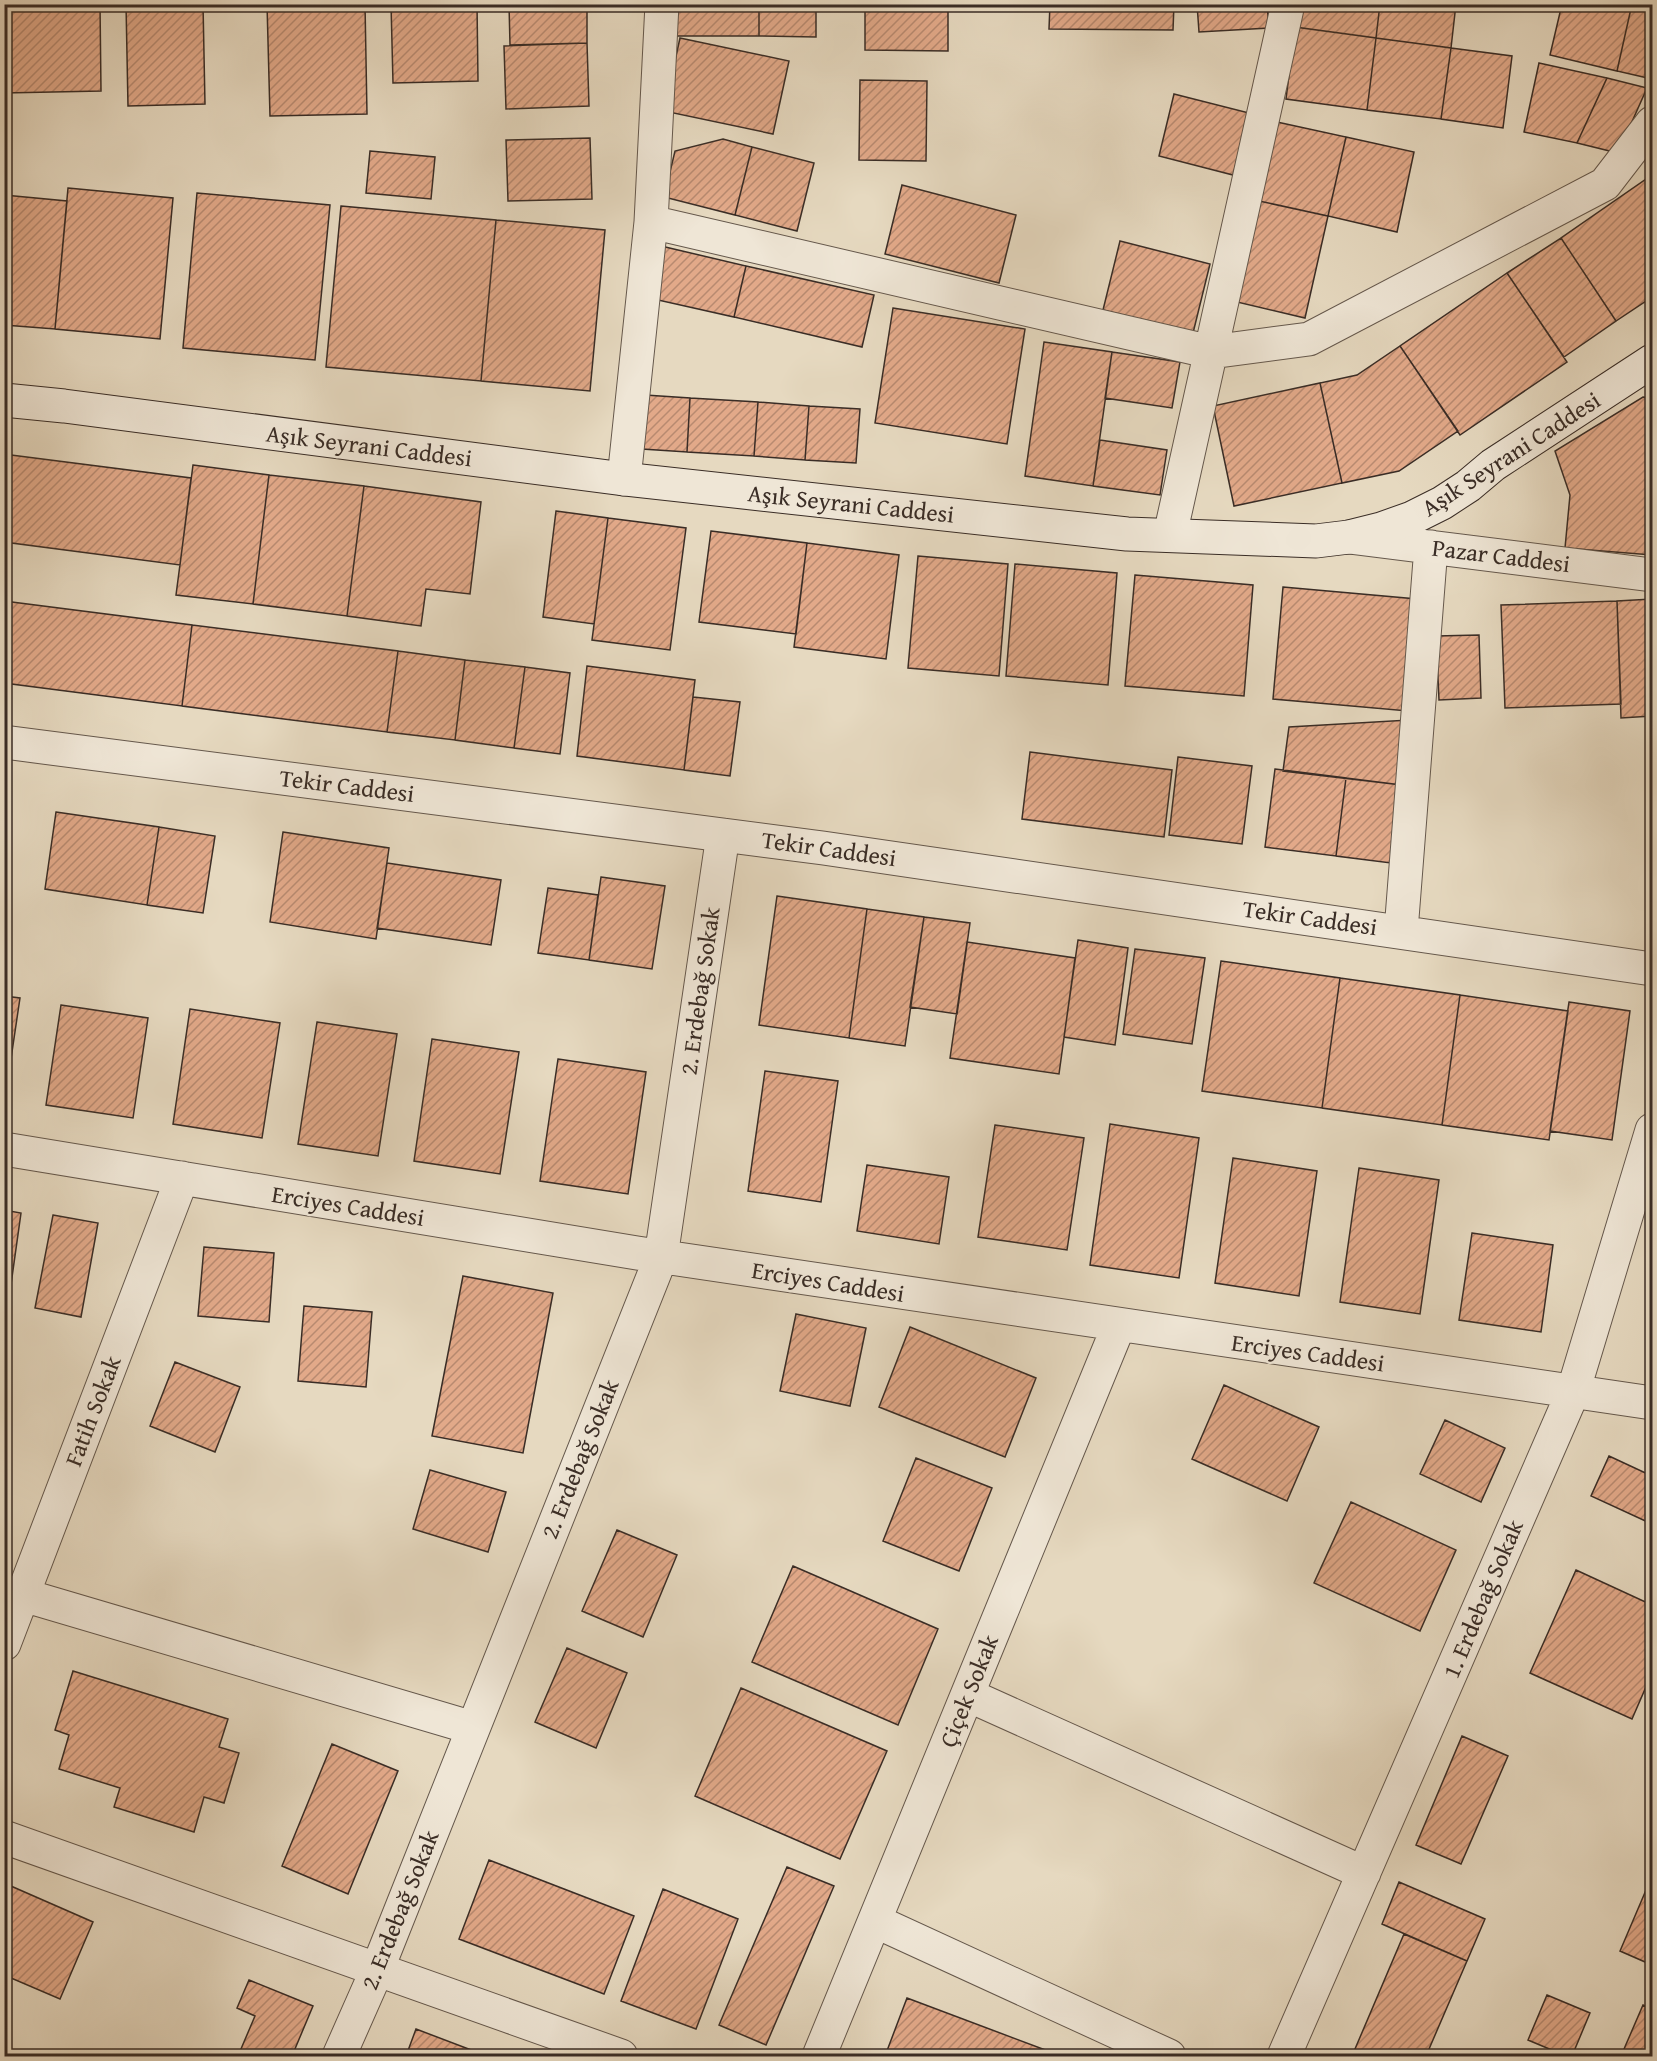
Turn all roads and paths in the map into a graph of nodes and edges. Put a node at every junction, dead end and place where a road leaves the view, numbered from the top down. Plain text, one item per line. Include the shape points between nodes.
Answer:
1 (662, 4) edge
2 (1288, 4) edge
3 (1653, 123) edge
4 (651, 222) junction
5 (1211, 352) junction
6 (1653, 362) edge
7 (4, 400) edge
8 (624, 479) junction
9 (1170, 536) junction
10 (1349, 537) junction
11 (1431, 547) junction
12 (1653, 575) edge
13 (4, 742) edge
14 (723, 835) junction
15 (1401, 931) junction
16 (1653, 969) edge
17 (1653, 1130) edge
18 (4, 1149) edge
19 (182, 1178) junction
20 (661, 1257) junction
21 (1119, 1325) junction
22 (1573, 1392) junction
23 (1653, 1403) edge
24 (23, 1595) junction
25 (4, 1644) edge
26 (968, 1695) junction
27 (473, 1728) junction
28 (4, 1837) edge
29 (1364, 1872) junction
30 (875, 1921) junction
31 (377, 1970) junction
32 (339, 2056) edge
33 (621, 2056) edge
34 (819, 2056) edge
35 (1169, 2056) edge
36 (1284, 2056) edge

1 - 4 street
2 - 5 street
3 - 5 street via 1605,184 1310,339
4 - 5 street
4 - 8 street
5 - 9 street
6 - 10 street, Aşık Seyrani Caddesi via 1493,465 1442,503 1382,529
7 - 8 street, Aşık Seyrani Caddesi
8 - 9 street, Aşık Seyrani Caddesi
9 - 10 street, Aşık Seyrani Caddesi via 1316,541
10 - 11 street, Pazar Caddesi
11 - 12 street, Pazar Caddesi
11 - 15 street
13 - 14 street, Tekir Caddesi
14 - 15 street, Tekir Caddesi
14 - 20 street, 2. Erdebağ Sokak
15 - 16 street, Tekir Caddesi
17 - 22 street, 1. Erdebağ Sokak
18 - 19 street, Erciyes Caddesi
19 - 20 street, Erciyes Caddesi
19 - 24 street, Fatih Sokak
20 - 21 street, Erciyes Caddesi
20 - 27 street, 2. Erdebağ Sokak
21 - 22 street, Erciyes Caddesi
21 - 26 street, Çiçek Sokak
22 - 23 street, Erciyes Caddesi
22 - 29 street, 1. Erdebağ Sokak
24 - 25 street, Fatih Sokak
24 - 27 street
26 - 29 street
26 - 30 street, Çiçek Sokak
27 - 31 street, 2. Erdebağ Sokak
28 - 31 street
29 - 36 street, 1. Erdebağ Sokak
30 - 34 street, Çiçek Sokak
30 - 35 street
31 - 32 street, 2. Erdebağ Sokak
31 - 33 street

